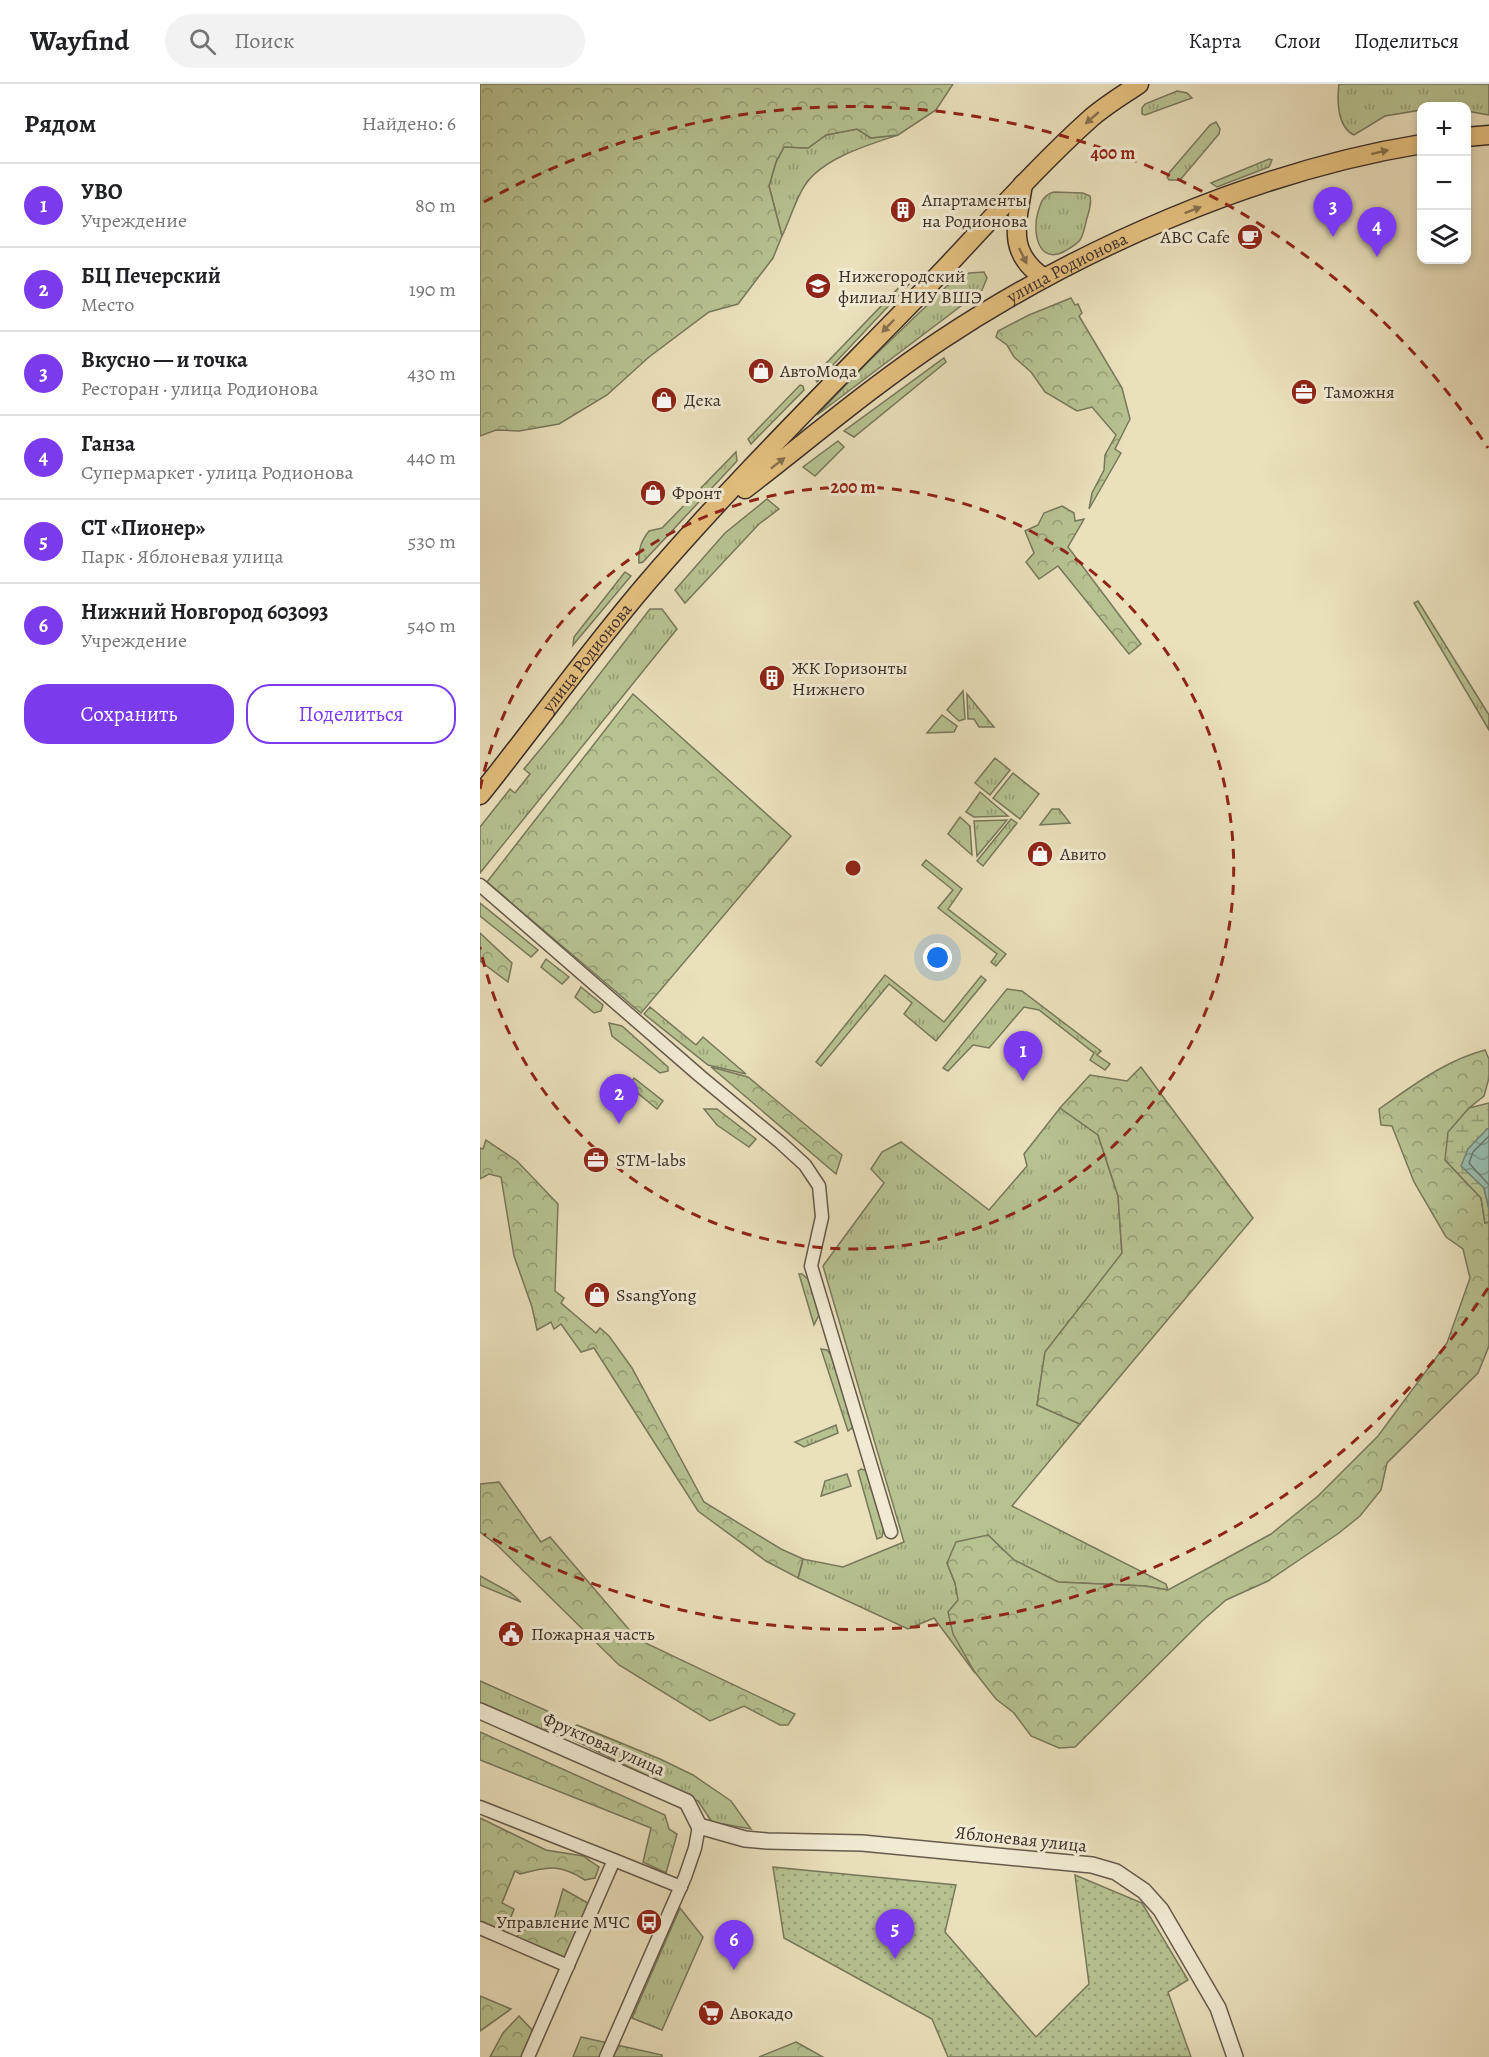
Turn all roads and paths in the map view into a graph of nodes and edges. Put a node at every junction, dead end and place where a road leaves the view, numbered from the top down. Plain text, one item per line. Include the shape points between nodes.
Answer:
1 (1139, 84) edge
2 (1489, 135) edge
3 (1471, 137) edge
4 (1417, 145) edge
5 (1023, 184) junction
6 (1044, 278) junction
7 (699, 525) junction
8 (480, 795) edge
9 (480, 885) edge
10 (891, 1532) dead end
11 (480, 1711) edge
12 (480, 1807) edge
13 (699, 1826) junction
14 (614, 1860) junction
15 (681, 1887) junction
16 (480, 1928) edge
17 (568, 1966) junction
18 (528, 2057) edge
19 (606, 2057) edge
20 (1235, 2057) edge

1 -> 5 main road, улица Родионова via 1093,116
2 - 3 main road
6 -> 4 main road, улица Родионова via 1150,228 1243,191 1309,170
5 -> 6 main road via 1016,230 1018,244 1030,268
5 -> 7 main road, улица Родионова
7 -> 6 main road, улица Родионова via 874,388 957,329
7 - 8 main road, улица Родионова via 578,667
9 - 10 street via 781,1143 805,1165 819,1185 822,1217 811,1266
11 - 13 street, Фруктовая улица via 687,1802
12 - 14 street
13 - 15 street
13 - 20 street, Яблоневая улица via 746,1839 862,1843 1092,1865 1116,1872 1144,1891 1161,1910 1218,2008
14 - 15 street
14 - 17 street
15 - 19 street
16 - 17 street
17 - 18 street

